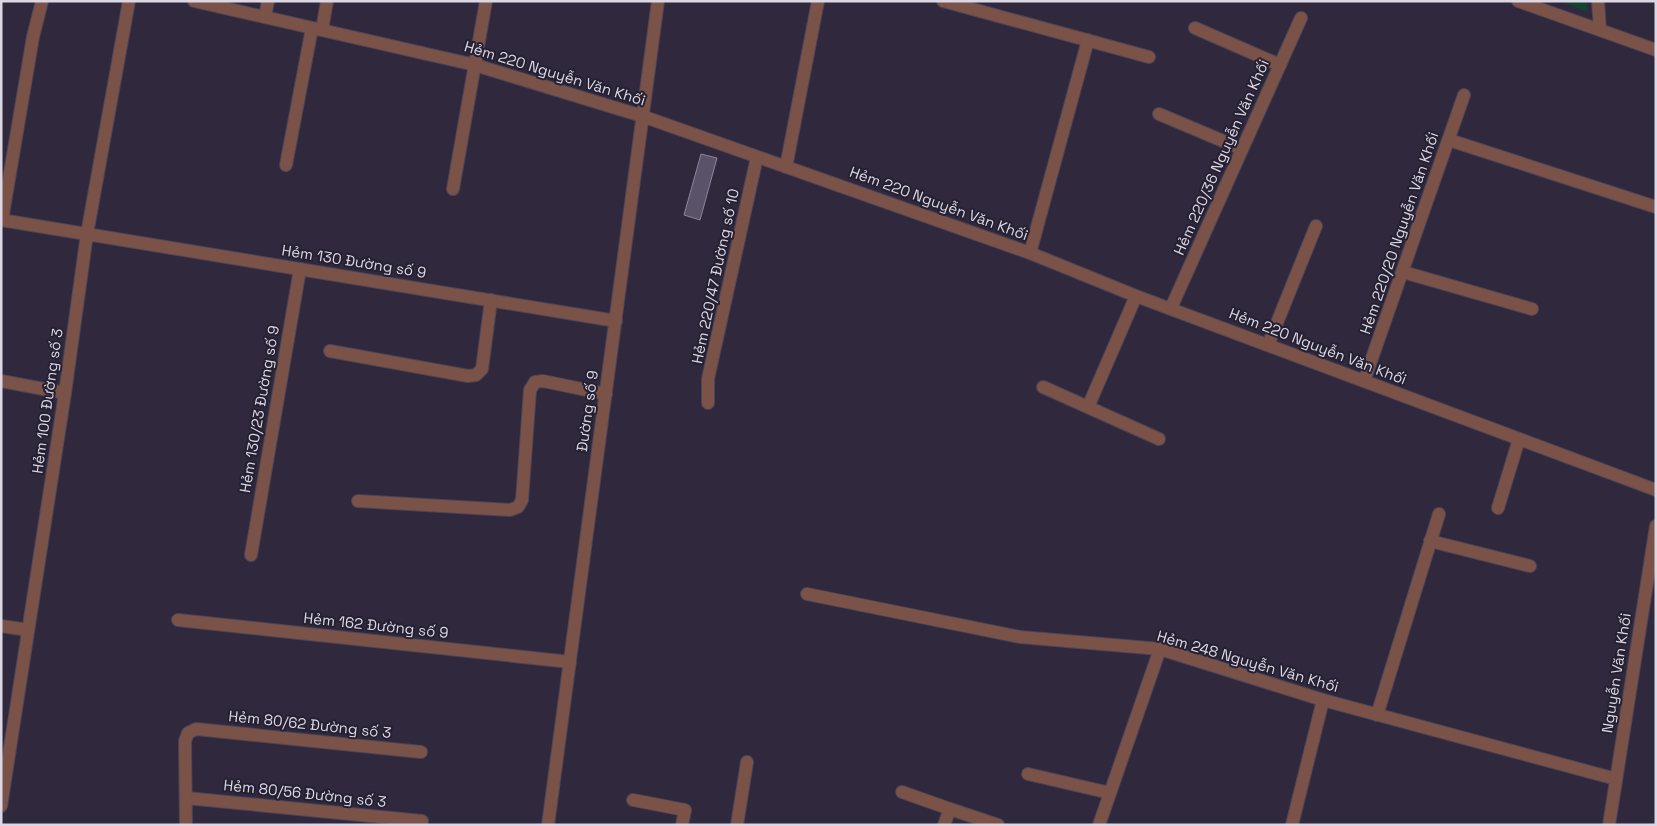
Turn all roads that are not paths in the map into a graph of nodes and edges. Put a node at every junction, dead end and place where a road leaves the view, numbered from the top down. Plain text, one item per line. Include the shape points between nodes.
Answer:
1 (42, 1) edge
2 (129, 1) edge
3 (194, 1) edge
4 (268, 1) edge
5 (327, 1) edge
6 (486, 1) edge
7 (658, 1) edge
8 (818, 1) edge
9 (943, 1) edge
10 (1518, 1) edge
11 (1598, 1) edge
12 (265, 18) junction
13 (1301, 18) dead end
14 (1195, 28) dead end
15 (317, 29) junction
16 (1600, 30) junction
17 (1088, 40) junction
18 (1656, 50) edge
19 (1149, 57) dead end
20 (475, 65) junction
21 (1280, 65) junction
22 (1464, 95) dead end
23 (1159, 114) dead end
24 (642, 116) junction
25 (1448, 140) junction
26 (1242, 149) junction
27 (757, 157) junction
28 (286, 165) dead end
29 (786, 167) junction
30 (453, 189) dead end
31 (1656, 207) edge
32 (1, 220) edge
33 (1316, 226) dead end
34 (87, 234) junction
35 (1030, 253) junction
36 (300, 269) junction
37 (1403, 272) junction
38 (1136, 296) junction
39 (491, 300) junction
40 (1171, 308) junction
41 (1532, 309) dead end
42 (616, 321) junction
43 (1268, 345) junction
44 (330, 351) dead end
45 (1, 381) edge
46 (1364, 382) junction
47 (1043, 387) dead end
48 (65, 393) junction
49 (606, 394) junction
50 (708, 403) dead end
51 (1088, 407) junction
52 (1159, 439) dead end
53 (1519, 439) junction
54 (1656, 490) edge
55 (358, 501) dead end
56 (1498, 508) dead end
57 (1439, 514) dead end
58 (1656, 526) edge
59 (1430, 542) junction
60 (251, 555) dead end
61 (1530, 566) dead end
62 (807, 594) dead end
63 (178, 620) dead end
64 (1, 626) edge
65 (28, 630) junction
66 (1160, 649) junction
67 (570, 662) junction
68 (1323, 700) junction
69 (1377, 715) junction
70 (421, 752) dead end
71 (747, 762) dead end
72 (1028, 774) dead end
73 (1616, 779) junction
74 (902, 792) dead end
75 (1110, 793) junction
76 (186, 798) junction
77 (633, 800) dead end
78 (1, 806) edge
79 (950, 809) junction
80 (422, 821) dead end
81 (186, 825) edge
82 (548, 825) edge
83 (682, 825) edge
84 (737, 825) edge
85 (944, 825) edge
86 (998, 825) edge
87 (1099, 825) edge
88 (1292, 825) edge
89 (1609, 825) edge

1 - 32 street
2 - 34 street, Hẻm 100 Đường số 3
3 - 12 street, Hẻm 220 Nguyễn Văn Khối
4 - 12 street
5 - 15 street
6 - 20 street
7 - 24 street, Đường số 9
8 - 29 street
9 - 17 street
10 - 16 street
11 - 16 street
12 - 15 street, Hẻm 220 Nguyễn Văn Khối
13 - 21 street, Hẻm 220/36 Nguyễn Văn Khối
14 - 21 street
15 - 20 street, Hẻm 220 Nguyễn Văn Khối
15 - 28 street
16 - 18 street
17 - 19 street
17 - 35 street
20 - 24 street, Hẻm 220 Nguyễn Văn Khối
20 - 30 street
21 - 26 street, Hẻm 220/36 Nguyễn Văn Khối
22 - 25 street, Hẻm 220/20 Nguyễn Văn Khối
23 - 26 street
24 - 27 street, Hẻm 220 Nguyễn Văn Khối
24 - 42 street, Đường số 9
25 - 31 street
25 - 37 street, Hẻm 220/20 Nguyễn Văn Khối
26 - 40 street, Hẻm 220/36 Nguyễn Văn Khối
27 - 29 street, Hẻm 220 Nguyễn Văn Khối
27 - 50 street, Hẻm 220/47 Đường số 10 via 708,379
29 - 35 street, Hẻm 220 Nguyễn Văn Khối
32 - 34 street, Hẻm 130 Đường số 9
33 - 43 street
34 - 36 street, Hẻm 130 Đường số 9
34 - 48 street, Hẻm 100 Đường số 3
35 - 38 street, Hẻm 220 Nguyễn Văn Khối
36 - 39 street, Hẻm 130 Đường số 9
36 - 60 street, Hẻm 130/23 Đường số 9
37 - 41 street
37 - 46 street, Hẻm 220/20 Nguyễn Văn Khối
38 - 40 street, Hẻm 220 Nguyễn Văn Khối
38 - 51 street
39 - 42 street, Hẻm 130 Đường số 9
39 - 44 street via 482,369 476,375
40 - 43 street, Hẻm 220 Nguyễn Văn Khối
42 - 49 street, Đường số 9
43 - 46 street, Hẻm 220 Nguyễn Văn Khối
45 - 48 street
46 - 53 street, Hẻm 220 Nguyễn Văn Khối
47 - 51 street
48 - 65 street, Hẻm 100 Đường số 3
49 - 55 street via 535,382 530,390 522,500 518,508
49 - 67 street, Đường số 9
51 - 52 street
53 - 54 street, Hẻm 220 Nguyễn Văn Khối
53 - 56 street
57 - 59 street
58 - 73 street, Nguyễn Văn Khối
59 - 61 street
59 - 69 street
62 - 66 street, Hẻm 248 Nguyễn Văn Khối via 1020,637
63 - 67 street, Hẻm 162 Đường số 9
64 - 65 street
65 - 78 street, Hẻm 100 Đường số 3
66 - 68 street, Hẻm 248 Nguyễn Văn Khối
66 - 75 street
67 - 82 street, Đường số 9
68 - 69 street, Hẻm 248 Nguyễn Văn Khối
68 - 88 street
69 - 73 street, Hẻm 248 Nguyễn Văn Khối
70 - 76 street, Hẻm 80/62 Đường số 3 via 196,729 188,733 185,741
71 - 84 street
72 - 75 street
73 - 89 street, Nguyễn Văn Khối
74 - 79 street
75 - 87 street
76 - 80 street, Hẻm 80/56 Đường số 3
76 - 81 street
77 - 83 street via 685,810
79 - 85 street
79 - 86 street

